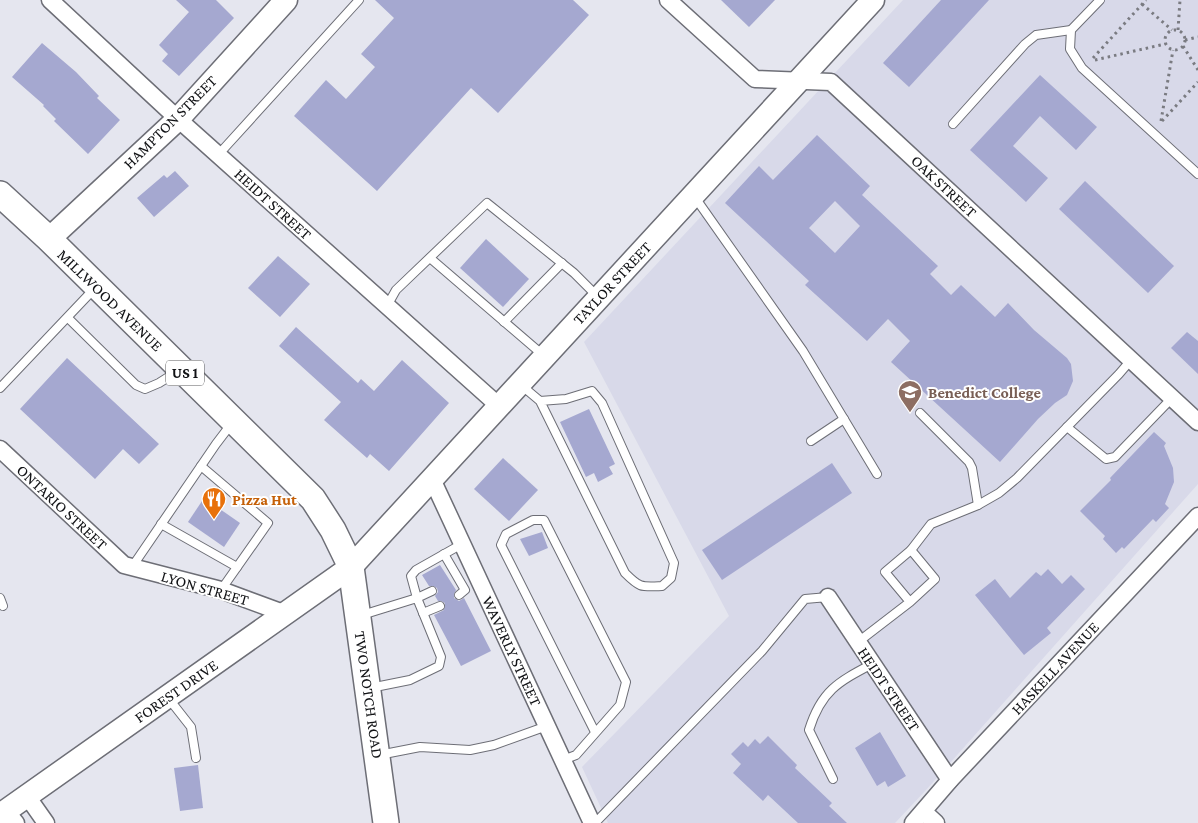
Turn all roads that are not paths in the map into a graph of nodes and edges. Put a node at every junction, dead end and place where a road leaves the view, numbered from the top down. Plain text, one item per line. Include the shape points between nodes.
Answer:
1 (50, 0) edge
2 (286, 0) edge
3 (359, 0) edge
4 (668, 0) edge
5 (1100, 0) edge
6 (869, 2) edge
7 (1071, 30) junction
8 (798, 81) junction
9 (178, 119) junction
10 (953, 124) dead end
11 (218, 155) junction
12 (1198, 174) edge
13 (0, 194) edge
14 (693, 196) junction
15 (49, 239) junction
16 (430, 258) junction
17 (562, 263) junction
18 (96, 286) junction
19 (598, 298) junction
20 (387, 306) junction
21 (68, 318) junction
22 (504, 322) junction
23 (544, 357) junction
24 (1131, 360) junction
25 (180, 369) junction
26 (519, 384) junction
27 (0, 388) edge
28 (1172, 398) junction
29 (540, 401) junction
30 (499, 406) junction
31 (920, 413) dead end
32 (844, 419) junction
33 (234, 421) junction
34 (1198, 422) edge
35 (1067, 427) junction
36 (811, 441) dead end
37 (0, 449) edge
38 (201, 466) junction
39 (877, 474) dead end
40 (432, 479) junction
41 (978, 505) junction
42 (1198, 516) edge
43 (161, 524) junction
44 (462, 544) junction
45 (911, 550) junction
46 (444, 554) junction
47 (128, 566) junction
48 (351, 567) junction
49 (237, 568) junction
50 (480, 582) junction
51 (222, 590) junction
52 (432, 591) dead end
53 (828, 597) joint
54 (416, 598) junction
55 (910, 602) junction
56 (440, 606) dead end
57 (423, 613) junction
58 (286, 614) junction
59 (358, 616) junction
60 (858, 642) junction
61 (872, 664) junction
62 (368, 688) junction
63 (167, 697) junction
64 (547, 726) junction
65 (595, 732) junction
66 (377, 755) junction
67 (196, 758) dead end
68 (563, 760) junction
69 (833, 779) dead end
70 (950, 780) junction
71 (27, 796) junction
72 (7, 816) edge
73 (924, 819) edge
74 (46, 823) edge
75 (386, 823) edge
76 (594, 823) edge

1 - 9 street, HEIDT STREET
2 - 9 main road, HAMPTON STREET
3 - 11 lane
4 - 8 street, OAK STREET via 755,79
5 - 7 lane
6 - 8 main road, TAYLOR STREET
7 - 10 lane via 1036,35
7 - 12 lane via 1070,49 1082,68
8 - 14 main road, TAYLOR STREET
8 - 24 street, OAK STREET via 831,82
9 - 11 street, HEIDT STREET
9 - 15 main road, HAMPTON STREET
11 - 20 street, HEIDT STREET
13 - 15 main road, MILLWOOD AVENUE / US 1
14 - 19 main road, TAYLOR STREET
14 - 32 lane via 803,351
15 - 18 main road, MILLWOOD AVENUE / US 1
16 - 17 lane via 487,204
16 - 20 lane via 396,290
16 - 22 lane
17 - 19 lane
17 - 22 lane
18 - 21 lane
18 - 25 main road, MILLWOOD AVENUE / US 1
19 - 23 main road, TAYLOR STREET
20 - 30 street, HEIDT STREET
21 - 25 lane via 136,385 145,389
21 - 27 lane
22 - 23 lane
23 - 26 main road, TAYLOR STREET
24 - 28 street, OAK STREET
24 - 35 lane
25 - 33 main road, MILLWOOD AVENUE / US 1
26 - 29 lane
26 - 30 main road, TAYLOR STREET
28 - 34 street, OAK STREET
28 - 35 lane via 1115,457 1106,459
29 - 29 lane via 566,399 592,391 602,403 674,563 671,578 662,586 637,585 624,573
30 - 40 main road, TAYLOR STREET
31 - 41 lane via 969,462
32 - 36 lane
32 - 39 lane
33 - 38 lane
33 - 48 main road, MILLWOOD AVENUE / US 1 via 313,499
35 - 41 lane via 999,494
37 - 47 street, ONTARIO STREET
38 - 43 lane
38 - 49 lane via 268,523
40 - 44 street, WAVERLY STREET
40 - 48 main road, TAYLOR STREET
41 - 45 lane via 931,524
42 - 70 street, HASKELL AVENUE
43 - 47 lane
43 - 49 lane
44 - 46 lane
44 - 50 street, WAVERLY STREET
45 - 55 lane via 935,579
45 - 55 lane via 885,572
46 - 50 lane via 462,592
46 - 54 lane via 411,576
47 - 51 street, LYON STREET
48 - 58 main road, FOREST DRIVE
48 - 59 main road, TWO NOTCH ROAD / US 1
49 - 51 lane
50 - 64 street, WAVERLY STREET
51 - 58 street, LYON STREET
52 - 54 lane
53 - 60 street, HEIDT STREET
53 - 76 lane via 805,599 762,651
54 - 57 lane
54 - 59 lane
55 - 60 lane
56 - 57 lane
57 - 62 lane via 441,657 439,666 410,680
58 - 63 main road, FOREST DRIVE
59 - 62 main road, TWO NOTCH ROAD / US 1
60 - 61 street, HEIDT STREET
61 - 69 lane via 847,677 826,694 814,712 809,730
61 - 70 street, HEIDT STREET
62 - 66 main road, TWO NOTCH ROAD / US 1
63 - 67 lane via 190,727
63 - 71 main road, FOREST DRIVE
64 - 66 lane via 494,746 470,750 420,747
64 - 68 street, WAVERLY STREET
65 - 65 lane via 620,705 626,682 544,520 533,520 506,534 500,545
65 - 68 lane via 576,755
66 - 75 main road, TWO NOTCH ROAD / US 1
68 - 76 street, WAVERLY STREET
70 - 73 street, HASKELL AVENUE
71 - 72 main road, FOREST DRIVE
71 - 74 street

